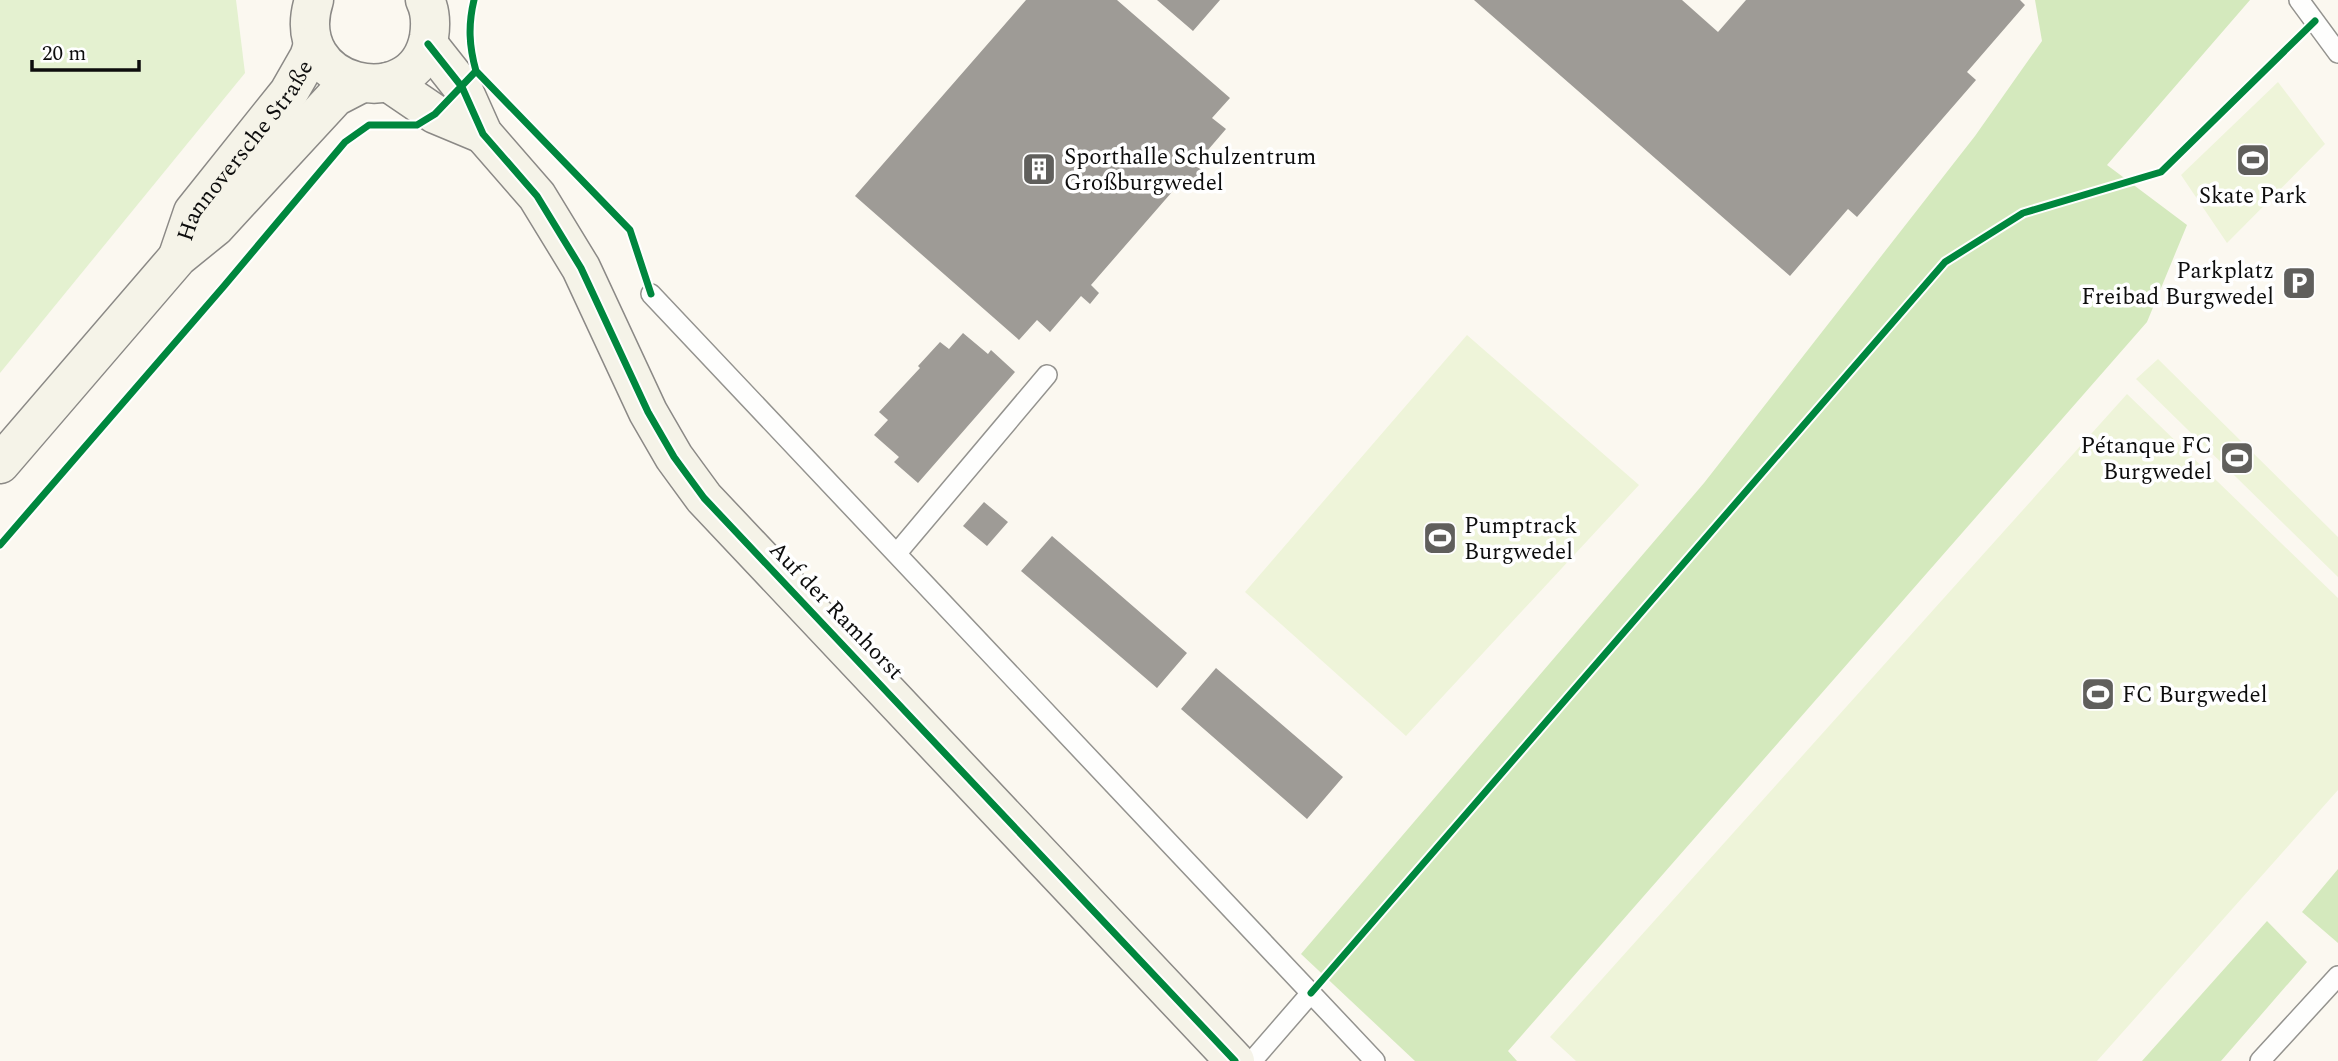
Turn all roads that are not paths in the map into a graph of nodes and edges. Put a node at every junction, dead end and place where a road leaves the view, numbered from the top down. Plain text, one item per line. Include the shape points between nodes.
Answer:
1 (2299, 0) edge
2 (428, 13) edge
3 (310, 14) edge
4 (2338, 53) edge
5 (374, 83) junction
6 (484, 134) junction
7 (178, 257) junction
8 (651, 294) dead end
9 (1047, 375) dead end
10 (0, 464) edge
11 (897, 553) junction
12 (2338, 976) edge
13 (1311, 993) junction
14 (1235, 1061) edge
15 (1252, 1061) edge
16 (1375, 1061) edge
17 (2260, 1061) edge

1 - 4 lane
2 - 5 street, Hannoversche Straße via 419,60 406,73
2 - 6 street, Auf der Ramhorst
3 - 5 street, Auf der Ramhorst via 320,59 331,71 345,79
3 - 7 street, Hannoversche Straße via 309,57 289,93 193,212
5 - 6 street, Auf der Ramhorst
5 - 7 street, Hannoversche Straße via 335,97 215,228
6 - 14 street, Auf der Ramhorst via 537,196 581,268 648,412 704,498
7 - 10 street, Hannoversche Straße
8 - 11 lane
9 - 11 lane
11 - 13 lane
12 - 17 lane
13 - 15 lane
13 - 16 lane

